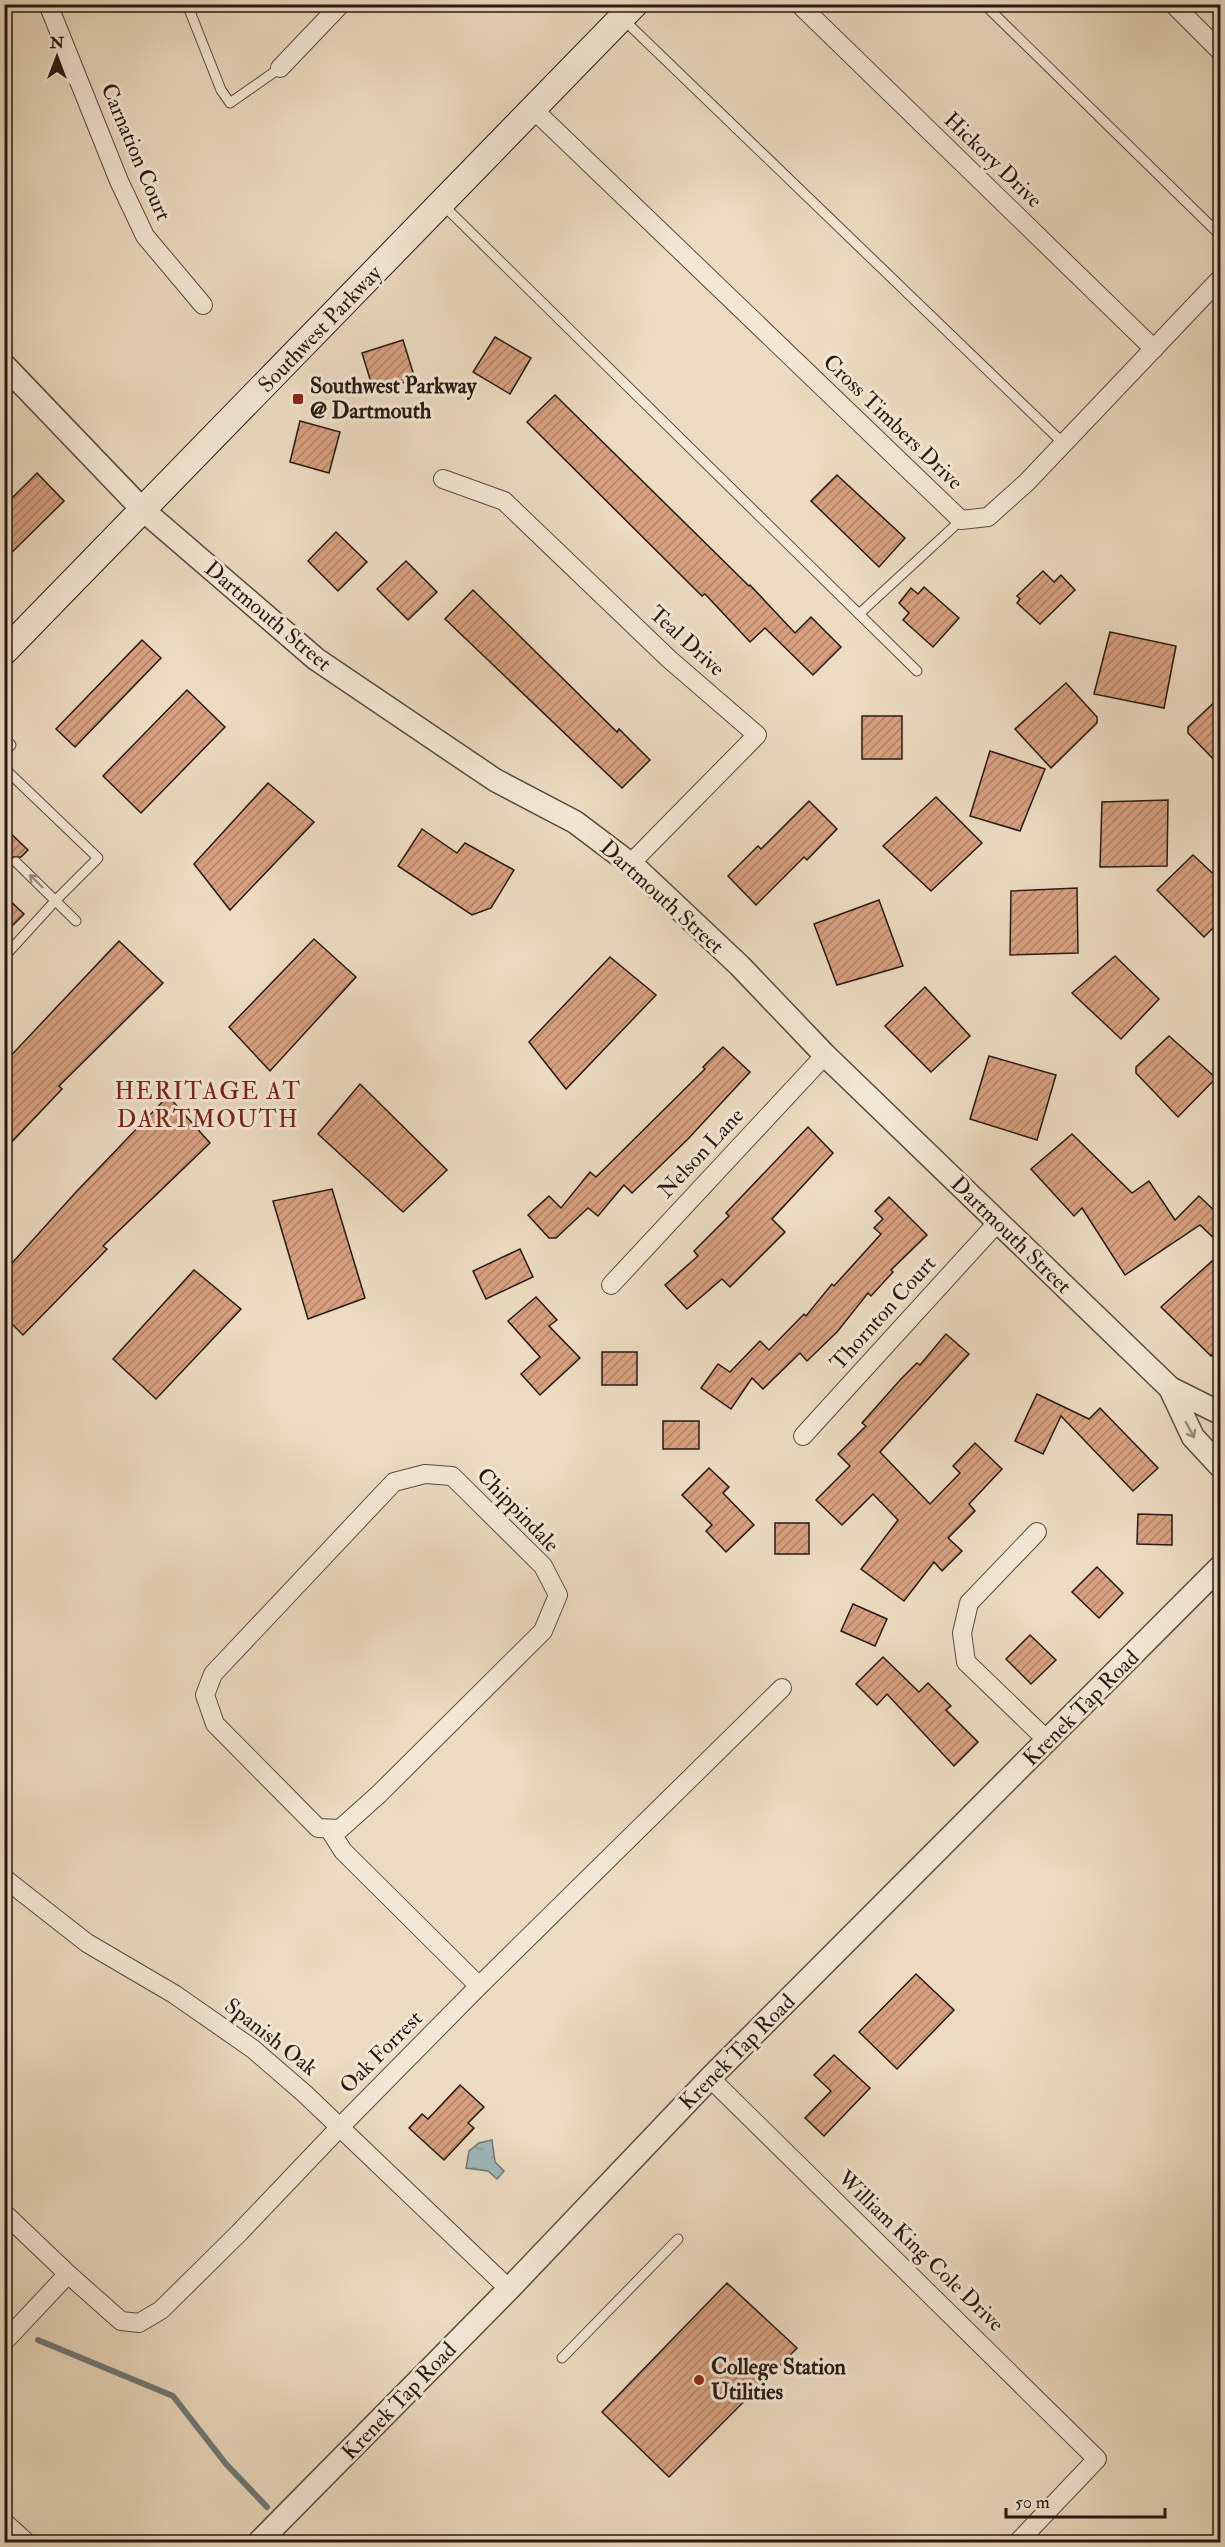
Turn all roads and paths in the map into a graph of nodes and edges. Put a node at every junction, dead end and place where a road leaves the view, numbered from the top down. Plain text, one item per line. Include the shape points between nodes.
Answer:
1 (48, 4) edge
2 (187, 4) edge
3 (341, 4) edge
4 (799, 4) edge
5 (984, 4) edge
6 (1173, 4) edge
7 (628, 11) edge
8 (1221, 51) edge
9 (280, 68) joint
10 (533, 109) junction
11 (442, 204) junction
12 (1221, 235) edge
13 (1221, 279) edge
14 (203, 305) dead end
15 (1154, 349) junction
16 (8, 377) edge
17 (1064, 444) junction
18 (443, 479) dead end
19 (143, 510) junction
20 (961, 520) junction
21 (859, 614) junction
22 (4, 652) edge
23 (917, 671) dead end
24 (4, 738) edge
25 (4, 752) edge
26 (4, 768) edge
27 (16, 862) dead end
28 (630, 864) junction
29 (56, 900) junction
30 (76, 921) dead end
31 (4, 957) edge
32 (825, 1055) junction
33 (998, 1222) junction
34 (611, 1285) dead end
35 (1170, 1388) junction
36 (1221, 1413) edge
37 (803, 1436) dead end
38 (1221, 1466) edge
39 (1037, 1532) dead end
40 (1221, 1567) edge
41 (782, 1688) dead end
42 (1048, 1742) junction
43 (329, 1829) junction
44 (4, 1878) edge
45 (479, 1986) junction
46 (710, 2078) junction
47 (339, 2128) junction
48 (4, 2213) edge
49 (678, 2240) dead end
50 (68, 2274) junction
51 (509, 2289) junction
52 (4, 2342) edge
53 (562, 2358) dead end
54 (4, 2522) edge
55 (26, 2542) edge
56 (259, 2542) edge
57 (1018, 2542) edge

1 - 14 street, Carnation Court via 145,236
2 - 9 lane via 221,90 230,103
3 - 9 street
4 - 15 street, Hickory Drive
5 - 12 lane
6 - 8 street
7 - 10 main road, Southwest Parkway
7 - 17 lane
10 - 11 main road, Southwest Parkway
10 - 20 street, Cross Timbers Drive
11 - 19 main road, Southwest Parkway
11 - 21 lane
13 - 15 street, Cross Timbers Drive
15 - 17 street, Cross Timbers Drive
16 - 19 street, Dartmouth Street
17 - 20 street, Cross Timbers Drive via 988,517
18 - 28 street, Teal Drive via 504,501 669,659 757,735
19 - 22 main road, Southwest Parkway
19 - 28 street, Dartmouth Street via 316,659 495,780 575,822
20 - 21 lane
21 - 23 lane
24 - 25 lane via 11,745
26 - 29 lane via 98,858
29 -> 27 lane
28 - 32 street, Dartmouth Street via 740,966
29 - 30 lane
29 - 31 lane
32 - 33 street, Dartmouth Street
32 - 34 street, Nelson Lane
33 - 35 street, Dartmouth Street
33 - 37 street, Thornton Court
35 - 36 street, Dartmouth Street
35 -> 38 street, Dartmouth Street via 1193,1437
39 - 42 street via 969,1603 962,1633 966,1662
40 - 42 street, Krenek Tap Road
41 - 45 street, Oak Forrest
42 - 46 street, Krenek Tap Road
43 - 43 street, Chippindale via 340,1829 379,1794 543,1631 558,1595 543,1566 452,1476 425,1474 394,1482 213,1674 205,1695 215,1724 318,1828
43 - 45 street, Chippindale via 343,1851
44 - 47 street, Spanish Oak via 87,1943 174,1994 253,2049
45 - 47 street, Oak Forrest
46 - 51 street, Krenek Tap Road
46 - 57 street, William King Cole Drive via 1097,2459
47 - 50 street, Oak Forrest via 169,2303 140,2324 121,2321
47 - 51 street, Spanish Oak
48 - 50 street, Oak Forrest
49 - 53 lane
50 - 52 street
51 - 56 street, Krenek Tap Road
54 - 55 street

